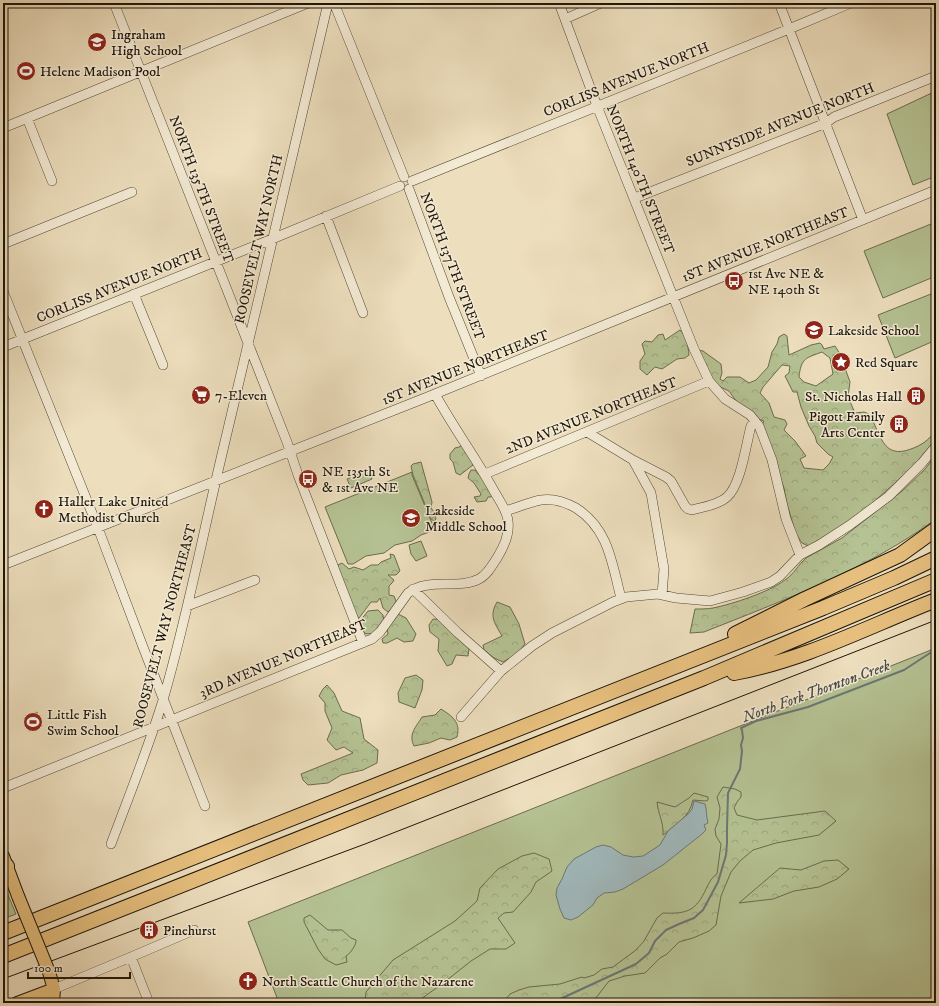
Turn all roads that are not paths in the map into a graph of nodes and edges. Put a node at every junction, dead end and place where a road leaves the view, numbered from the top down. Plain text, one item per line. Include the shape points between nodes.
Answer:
1 (114, 3) edge
2 (308, 3) edge
3 (328, 3) edge
4 (334, 3) edge
5 (559, 3) edge
6 (600, 3) edge
7 (779, 3) edge
8 (851, 3) edge
9 (565, 19) junction
10 (789, 30) junction
11 (141, 71) junction
12 (936, 76) edge
13 (597, 106) junction
14 (27, 118) junction
15 (826, 123) junction
16 (3, 128) edge
17 (52, 180) dead end
18 (406, 183) junction
19 (936, 190) edge
20 (132, 192) dead end
21 (635, 198) junction
22 (326, 216) junction
23 (863, 220) junction
24 (272, 239) junction
25 (3, 244) edge
26 (215, 261) junction
27 (3, 291) edge
28 (134, 294) junction
29 (673, 297) junction
30 (363, 312) dead end
31 (21, 339) junction
32 (249, 344) junction
33 (3, 346) edge
34 (162, 365) dead end
35 (481, 376) junction
36 (709, 381) junction
37 (435, 394) junction
38 (755, 420) junction
39 (587, 432) junction
40 (936, 446) edge
41 (290, 452) junction
42 (633, 460) junction
43 (485, 474) junction
44 (216, 481) junction
45 (505, 511) junction
46 (98, 528) junction
47 (936, 529) edge
48 (800, 555) junction
49 (936, 558) edge
50 (3, 565) edge
51 (255, 580) dead end
52 (936, 580) edge
53 (413, 589) junction
54 (662, 595) junction
55 (621, 598) junction
56 (936, 600) edge
57 (187, 606) junction
58 (363, 643) junction
59 (501, 671) junction
60 (657, 675) junction
61 (704, 678) junction
62 (163, 698) junction
63 (461, 717) dead end
64 (172, 719) junction
65 (155, 727) junction
66 (3, 788) edge
67 (205, 806) dead end
68 (111, 844) dead end
69 (4, 862) edge
70 (194, 930) dead end
71 (3, 933) edge
72 (3, 956) edge
73 (131, 958) junction
74 (51, 980) junction
75 (17, 1003) edge
76 (53, 1003) edge
77 (149, 1003) edge

1 - 11 street, NORTH 135TH STREET
2 - 11 street
3 - 24 street, ROOSEVELT WAY NORTH
4 - 18 street, NORTH 137TH STREET
5 - 9 street, NORTH 140TH STREET
6 - 9 street
7 - 10 street
8 - 10 street, CORLISS AVENUE NORTH
9 - 13 street, NORTH 140TH STREET
10 - 13 street, CORLISS AVENUE NORTH
10 - 15 street
11 - 14 street
11 - 26 street, NORTH 135TH STREET
12 - 15 street, SUNNYSIDE AVENUE NORTH via 834,117
13 - 18 street, CORLISS AVENUE NORTH
13 - 21 street, NORTH 140TH STREET
14 - 16 street
14 - 17 street
15 - 21 street, SUNNYSIDE AVENUE NORTH
15 - 23 street
18 - 22 street, CORLISS AVENUE NORTH
18 - 35 street, NORTH 137TH STREET
19 - 23 street, 1ST AVENUE NORTHEAST
20 - 25 street
21 - 29 street, NORTH 140TH STREET
22 - 24 street, CORLISS AVENUE NORTH
22 - 30 street
23 - 29 street, 1ST AVENUE NORTHEAST
24 - 26 street, CORLISS AVENUE NORTH
24 - 32 street, ROOSEVELT WAY NORTH
26 - 28 street, CORLISS AVENUE NORTH
26 - 32 street, NORTH 135TH STREET
27 - 31 street
28 - 31 street, CORLISS AVENUE NORTH
28 - 34 street
29 - 35 street, 1ST AVENUE NORTHEAST
29 - 36 street, NORTH 140TH STREET
31 - 33 street, CORLISS AVENUE NORTH
31 - 46 street
32 - 41 street, NORTH 135TH STREET
32 - 44 street, ROOSEVELT WAY NORTH
35 - 37 street, 1ST AVENUE NORTHEAST
36 - 38 street, NORTH 140TH STREET via 725,399
36 - 39 street, 2ND AVENUE NORTHEAST
37 - 41 street, 1ST AVENUE NORTHEAST
37 - 43 street
38 - 42 street via 751,426 736,483 727,497 716,503 688,509 671,481
38 - 48 street via 770,454 786,519
39 - 42 street
39 - 43 street, 2ND AVENUE NORTHEAST
40 - 48 street via 889,496 850,525
41 - 44 street, 1ST AVENUE NORTHEAST
41 - 58 street, NORTH 135TH STREET
42 - 54 street via 653,498 664,569
43 - 45 street
44 - 46 street, 1ST AVENUE NORTHEAST
44 - 57 street, ROOSEVELT WAY NORTHEAST
45 - 53 street via 508,520 507,535 500,553 485,574 473,581
45 - 55 street via 540,500 557,500 584,513 596,526 604,541 612,560
46 - 50 street, 1ST AVENUE NORTHEAST
46 - 62 street
47 - 60 highway via 900,555 805,599
48 - 54 street via 771,582 719,599 702,601
49 - 60 highway via 823,608
51 - 57 street
52 - 61 highway
53 - 58 street, 3RD AVENUE NORTHEAST via 380,632
53 - 59 street
54 - 55 street
55 - 59 street via 544,637
56 - 61 highway via 806,653 746,671
57 - 62 street, ROOSEVELT WAY NORTHEAST
58 - 64 street, 3RD AVENUE NORTHEAST
59 - 63 street
60 - 71 highway
61 - 72 highway
62 - 64 street
62 - 65 street, ROOSEVELT WAY NORTHEAST
64 - 65 street, 3RD AVENUE NORTHEAST
64 - 67 street
65 - 66 street, 3RD AVENUE NORTHEAST
65 - 68 street, ROOSEVELT WAY NORTHEAST
69 - 74 main road, bridge
70 - 73 street
73 - 74 street
73 - 77 street
74 - 75 main road
74 - 76 main road

